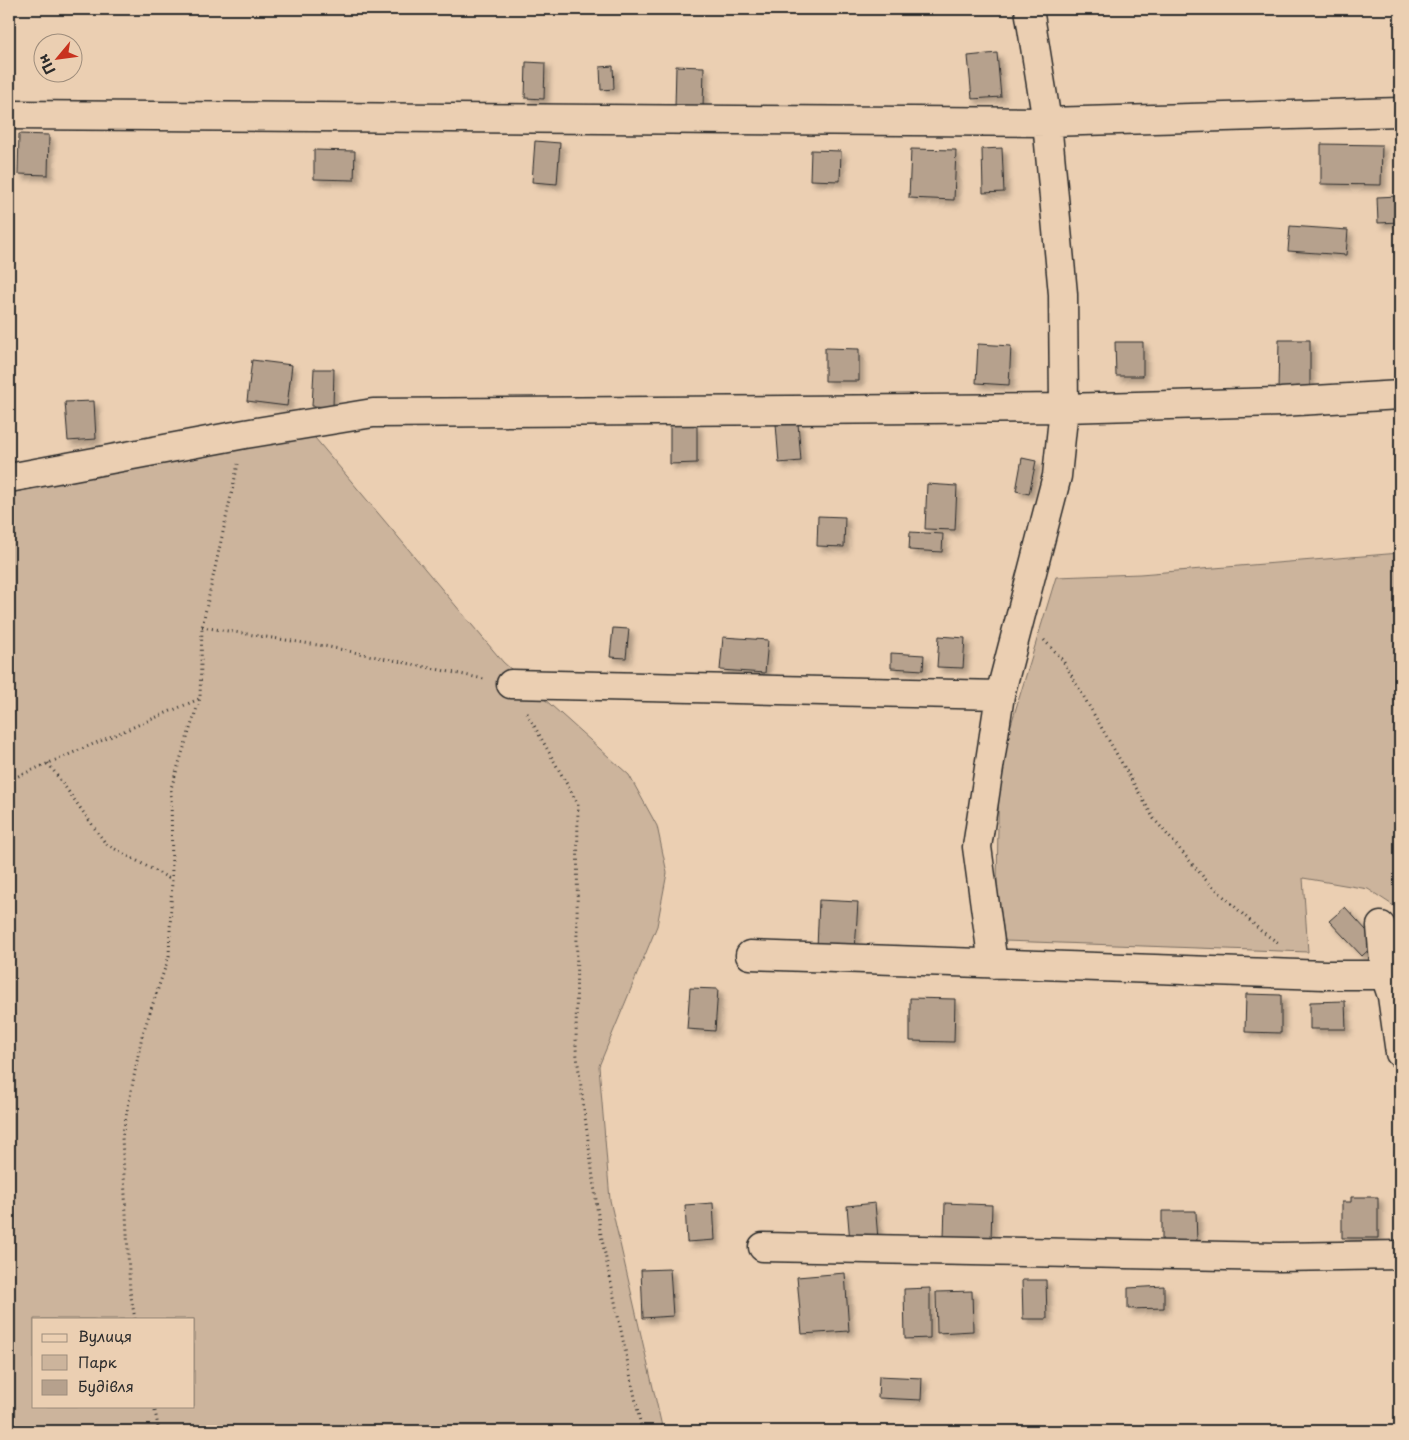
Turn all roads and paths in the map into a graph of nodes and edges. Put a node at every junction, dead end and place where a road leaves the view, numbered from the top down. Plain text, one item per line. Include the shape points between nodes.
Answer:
1 (1029, 9) edge
2 (1400, 112) edge
3 (9, 115) edge
4 (1047, 122) junction
5 (1400, 395) edge
6 (1064, 408) junction
7 (245, 434) junction
8 (9, 478) edge
9 (1021, 615) junction
10 (202, 627) junction
11 (511, 684) junction
12 (1000, 695) junction
13 (200, 698) junction
14 (48, 763) junction
15 (9, 780) edge
16 (172, 880) junction
17 (1381, 926) dead end
18 (1285, 948) dead end
19 (750, 954) dead end
20 (993, 964) junction
21 (1385, 975) junction
22 (1400, 1053) edge
23 (764, 1247) dead end
24 (1400, 1255) edge
25 (135, 1318) edge
26 (154, 1408) edge
27 (159, 1431) edge
28 (642, 1431) edge

1 - 4 street
2 - 4 street
3 - 4 street
4 - 6 street via 1063,294
5 - 6 street
6 - 7 street via 373,413
6 - 9 street via 1058,476
7 - 8 street
7 - 10 path
9 - 12 street
9 - 18 path via 1062,659 1154,819 1206,880 1261,931
10 - 11 path via 324,646
10 - 13 path
11 - 12 street
11 - 28 path via 578,804 576,1048 600,1230
12 - 20 street via 977,847
13 - 14 path
13 - 16 path via 171,788
14 - 15 path
14 - 16 path via 106,844
16 - 25 path via 168,956 142,1036 122,1137 130,1291
17 - 21 street
19 - 20 street
20 - 21 street
21 - 22 street via 1392,996
23 - 24 street via 1280,1257
26 - 27 path

